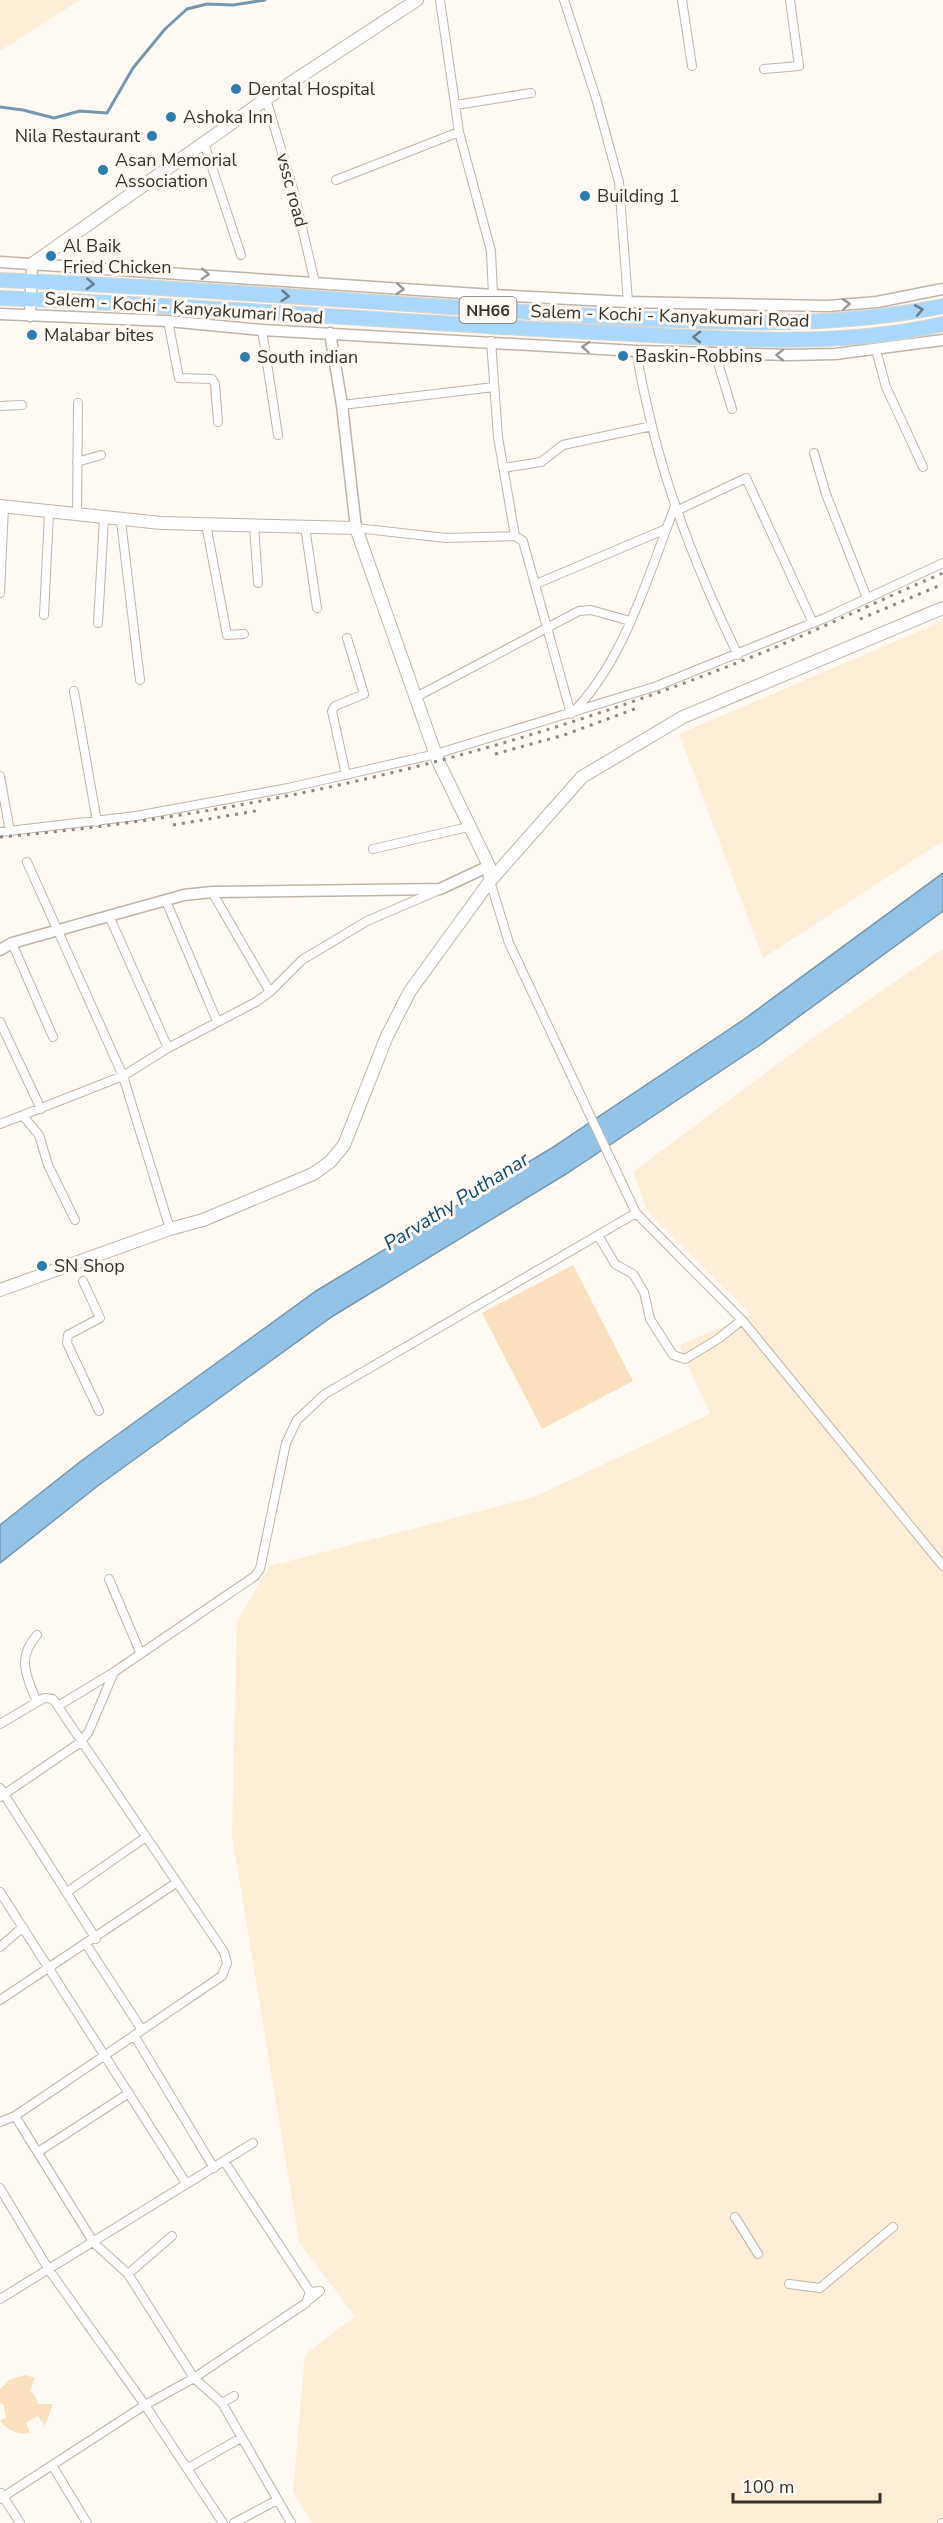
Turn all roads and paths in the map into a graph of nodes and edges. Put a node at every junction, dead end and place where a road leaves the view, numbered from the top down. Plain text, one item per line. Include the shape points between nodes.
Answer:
1 (417, 0) edge
2 (440, 0) edge
3 (564, 0) edge
4 (682, 0) edge
5 (790, 0) edge
6 (692, 66) dead end
7 (764, 69) dead end
8 (531, 93) dead end
9 (266, 99) junction
10 (456, 105) junction
11 (459, 132) junction
12 (204, 142) junction
13 (336, 180) dead end
14 (241, 255) dead end
15 (0, 262) edge
16 (32, 264) junction
17 (0, 280) edge
18 (32, 282) junction
19 (315, 283) junction
20 (943, 289) edge
21 (494, 295) junction
22 (0, 297) edge
23 (31, 299) junction
24 (628, 302) junction
25 (943, 306) edge
26 (0, 314) edge
27 (30, 316) junction
28 (168, 321) junction
29 (943, 324) edge
30 (262, 330) junction
31 (330, 333) junction
32 (943, 340) edge
33 (491, 341) junction
34 (876, 350) junction
35 (637, 351) junction
36 (715, 353) junction
37 (494, 387) junction
38 (78, 404) dead end
39 (22, 405) dead end
40 (342, 405) junction
41 (0, 406) edge
42 (732, 409) dead end
43 (218, 422) dead end
44 (652, 426) junction
45 (278, 435) dead end
46 (814, 453) dead end
47 (101, 455) dead end
48 (77, 462) junction
49 (923, 467) dead end
50 (503, 468) junction
51 (2, 506) edge
52 (676, 508) junction
53 (49, 513) junction
54 (77, 516) junction
55 (104, 519) junction
56 (121, 521) junction
57 (206, 524) junction
58 (254, 525) junction
59 (305, 527) junction
60 (357, 528) junction
61 (666, 529) junction
62 (515, 536) junction
63 (943, 563) edge
64 (258, 583) dead end
65 (536, 584) junction
66 (0, 593) edge
67 (867, 598) junction
68 (316, 608) dead end
69 (943, 608) edge
70 (44, 615) dead end
71 (630, 621) junction
72 (98, 623) dead end
73 (813, 623) junction
74 (547, 626) junction
75 (244, 634) dead end
76 (347, 638) dead end
77 (738, 655) junction
78 (140, 680) dead end
79 (74, 691) dead end
80 (416, 697) junction
81 (571, 714) junction
82 (436, 754) junction
83 (346, 775) junction
84 (0, 776) edge
85 (97, 822) junction
86 (468, 827) junction
87 (0, 832) edge
88 (10, 832) junction
89 (373, 849) dead end
90 (27, 862) dead end
91 (489, 866) junction
92 (490, 880) junction
93 (440, 889) junction
94 (212, 892) junction
95 (166, 901) junction
96 (110, 918) junction
97 (57, 933) junction
98 (12, 943) junction
99 (0, 950) edge
100 (270, 992) junction
101 (217, 1021) junction
102 (0, 1022) edge
103 (53, 1037) dead end
104 (168, 1048) junction
105 (123, 1076) junction
106 (41, 1110) junction
107 (23, 1116) junction
108 (0, 1124) edge
109 (636, 1213) junction
110 (75, 1220) dead end
111 (170, 1229) junction
112 (598, 1235) junction
113 (83, 1281) dead end
114 (0, 1290) edge
115 (742, 1320) junction
116 (99, 1411) dead end
117 (943, 1566) edge
118 (109, 1579) dead end
119 (37, 1635) dead end
120 (140, 1652) junction
121 (114, 1671) junction
122 (37, 1702) junction
123 (58, 1706) junction
124 (0, 1724) edge
125 (81, 1742) junction
126 (1, 1793) edge
127 (146, 1837) junction
128 (176, 1883) junction
129 (0, 1892) edge
130 (67, 1892) junction
131 (23, 1927) junction
132 (96, 1939) junction
133 (86, 1944) junction
134 (0, 1947) edge
135 (50, 1967) junction
136 (0, 2001) edge
137 (138, 2032) junction
138 (104, 2054) junction
139 (129, 2093) junction
140 (15, 2116) junction
141 (0, 2122) edge
142 (253, 2143) dead end
143 (38, 2152) junction
144 (224, 2161) junction
145 (214, 2168) junction
146 (186, 2183) junction
147 (0, 2188) edge
148 (735, 2217) dead end
149 (893, 2227) dead end
150 (172, 2236) dead end
151 (94, 2243) junction
152 (758, 2254) dead end
153 (49, 2270) junction
154 (128, 2274) junction
155 (789, 2284) dead end
156 (0, 2299) edge
157 (194, 2378) junction
158 (234, 2396) dead end
159 (222, 2403) junction
160 (145, 2405) junction
161 (241, 2438) junction
162 (52, 2465) junction
163 (188, 2468) junction
164 (1, 2496) edge
165 (277, 2500) junction
166 (20, 2523) edge
167 (87, 2523) edge
168 (223, 2523) edge
169 (234, 2523) edge
170 (291, 2523) edge

1 - 9 main road
2 - 10 street
3 - 24 street via 619,182
4 - 6 street
5 - 7 street via 799,66
8 - 10 street
9 - 12 main road
9 - 19 street, vssc road
10 - 11 street
11 - 13 street
11 - 21 street via 491,251
12 - 14 street
12 - 16 main road
15 - 16 street
16 - 18 street
16 -> 19 street
17 - 18 highway, Salem - Kochi - Kanyakumari Road / NH66
18 - 23 street
18 -> 25 highway, Salem - Kochi - Kanyakumari Road / NH66 via 590,316 775,322 876,317
19 -> 21 street
24 -> 20 street via 828,306 877,302
21 - 24 street
22 - 23 highway, Salem - Kochi - Kanyakumari Road / NH66
23 - 27 street
29 -> 23 highway, Salem - Kochi - Kanyakumari Road / NH66 via 883,335 825,338 687,337
26 - 27 street
27 - 28 street
28 - 30 street
28 - 43 street via 180,378 212,379
30 - 31 street
30 - 45 street
31 - 33 street
31 - 40 street
32 - 34 street
35 -> 33 street
33 - 37 street
34 -> 36 street via 789,355
34 - 49 street via 886,387
35 - 36 street
35 - 44 street via 639,377
36 - 42 street
37 - 40 street
37 - 50 street
38 - 48 street
39 - 41 street
40 - 60 street
44 - 50 street via 563,445 541,462
44 - 52 street
46 - 67 street
47 - 48 street
48 - 54 street
50 - 62 street
51 - 53 main road
51 - 66 street
52 - 61 street
52 - 73 street via 746,478
52 - 77 street
53 - 54 main road
53 - 70 street
54 - 55 main road
55 - 56 main road
55 - 72 street
56 - 57 main road
56 - 78 street
57 - 58 main road
57 - 75 street via 227,635
58 - 59 main road
58 - 64 street
59 - 60 main road
59 - 68 street
60 - 62 street via 446,538
60 - 80 main road
61 - 65 street
61 - 71 street
62 - 65 street via 526,545
63 - 67 street
65 - 74 street
67 - 73 street
69 - 92 main road via 683,717 582,777
71 - 74 street via 584,610
71 - 81 street via 601,678
73 - 77 street
74 - 80 street
74 - 81 street
76 - 83 street via 364,694 335,706 332,711
77 - 81 street
79 - 85 street
80 - 82 main road
81 - 82 street
82 - 83 street
82 - 86 main road
83 - 85 street
84 - 88 street
85 - 88 street
86 - 89 street
86 - 91 main road
87 - 88 street
90 - 97 street
91 - 92 main road
91 - 93 street
92 - 109 street via 509,943
92 - 111 main road via 410,991 387,1036 344,1145 330,1162 298,1182
93 - 94 street
93 - 100 street via 367,921 302,960
94 - 95 street
94 - 100 street
95 - 96 street
95 - 101 street
96 - 97 street
96 - 104 street
97 - 98 street
97 - 105 street
98 - 99 street
98 - 103 street
100 - 101 street
101 - 104 street
102 - 106 street
104 - 105 street
105 - 106 street
105 - 111 street
106 - 107 street
107 - 108 street
107 - 110 street via 39,1136 48,1165
109 - 112 street
109 - 115 street
111 - 114 main road
112 - 115 street via 615,1264 633,1274 644,1292 650,1319 673,1355 685,1359
112 - 120 street via 325,1394 297,1420 286,1443 261,1569
113 - 116 street via 100,1318 68,1335 67,1343
115 - 117 street
118 - 120 street
119 - 122 street via 29,1644 24,1670
120 - 121 street
121 - 123 street
121 - 125 street
122 - 123 street via 49,1698
122 - 124 street
123 - 125 street
125 - 126 street
125 - 127 street
126 - 130 street
127 - 128 street
127 - 130 street
128 - 132 street
128 - 137 street via 224,1953 227,1968 213,1982
129 - 131 street
130 - 132 street
131 - 134 street
131 - 135 street
132 - 133 street
133 - 135 street
133 - 137 street
135 - 136 street
135 - 138 street
137 - 138 street
137 - 145 street
138 - 139 street
138 - 140 street
139 - 143 street
139 - 146 street
140 - 141 street
140 - 143 street
142 - 144 street
143 - 151 street
144 - 145 street
144 - 157 street via 310,2296
145 - 146 street
146 - 151 street
147 - 153 street
148 - 152 street
149 - 155 street via 820,2288
150 - 154 street
151 - 153 street
151 - 154 street
153 - 156 street
153 - 160 street
154 - 157 street
157 - 159 street
157 - 160 street
158 - 159 street
159 - 161 street
160 - 162 street
160 - 163 street
161 - 163 street
161 - 165 street
162 - 164 street
162 - 167 street
163 - 168 street
164 - 166 street
165 - 169 street
165 - 170 street

